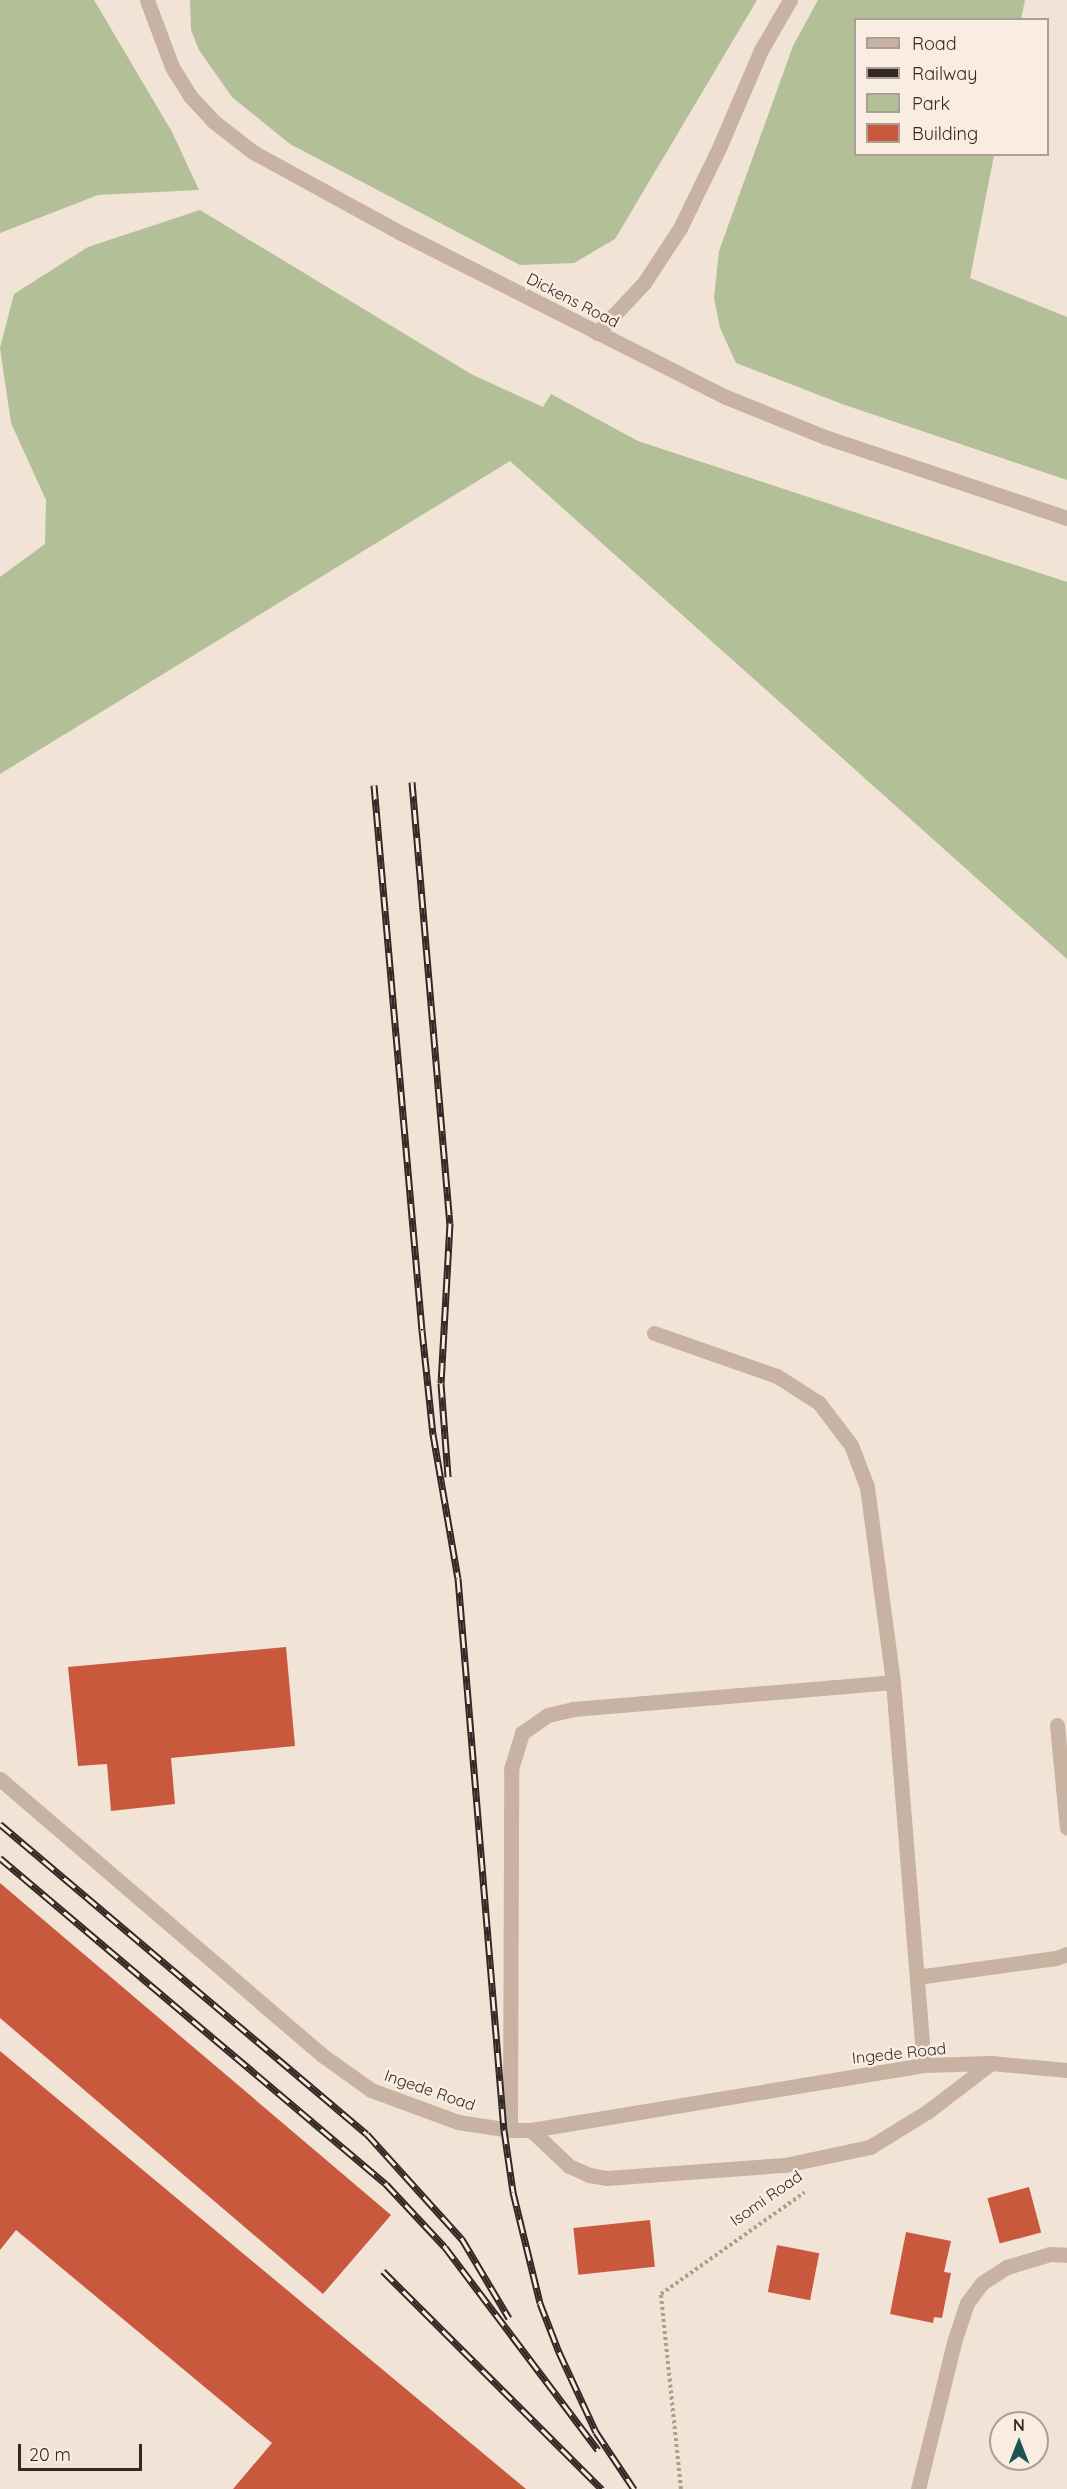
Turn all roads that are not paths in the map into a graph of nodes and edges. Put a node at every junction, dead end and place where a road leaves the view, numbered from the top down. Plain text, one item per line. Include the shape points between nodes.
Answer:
1 (147, 0) edge
2 (790, 0) edge
3 (597, 333) junction
4 (1067, 518) edge
5 (654, 1333) dead end
6 (893, 1682) junction
7 (1058, 1725) dead end
8 (0, 1779) edge
9 (1067, 1828) edge
10 (1067, 1954) edge
11 (917, 1977) junction
12 (991, 2064) junction
13 (924, 2065) junction
14 (1067, 2070) edge
15 (510, 2130) junction
16 (531, 2130) junction
17 (1067, 2254) edge
18 (918, 2489) edge

1 - 3 lane, Dickens Road via 172,67 190,96 213,121 253,152
2 - 3 lane via 761,50 680,228 644,283
3 - 4 lane, Dickens Road via 726,397 825,437
5 - 6 lane via 777,1376 819,1403 850,1445 867,1487
6 - 11 lane
6 - 15 lane via 573,1709 548,1715 522,1733 511,1768
7 - 9 lane
8 - 15 lane, Ingede Road via 322,2055 371,2090 458,2122
10 - 11 lane
11 - 13 lane
12 - 13 lane, Ingede Road
12 - 14 lane
12 - 16 lane via 927,2112 870,2147 765,2167 606,2178 569,2166
13 - 16 lane, Ingede Road
15 - 16 lane, Ingede Road
17 - 18 lane via 1050,2254 1007,2268 982,2283 968,2303 954,2342

